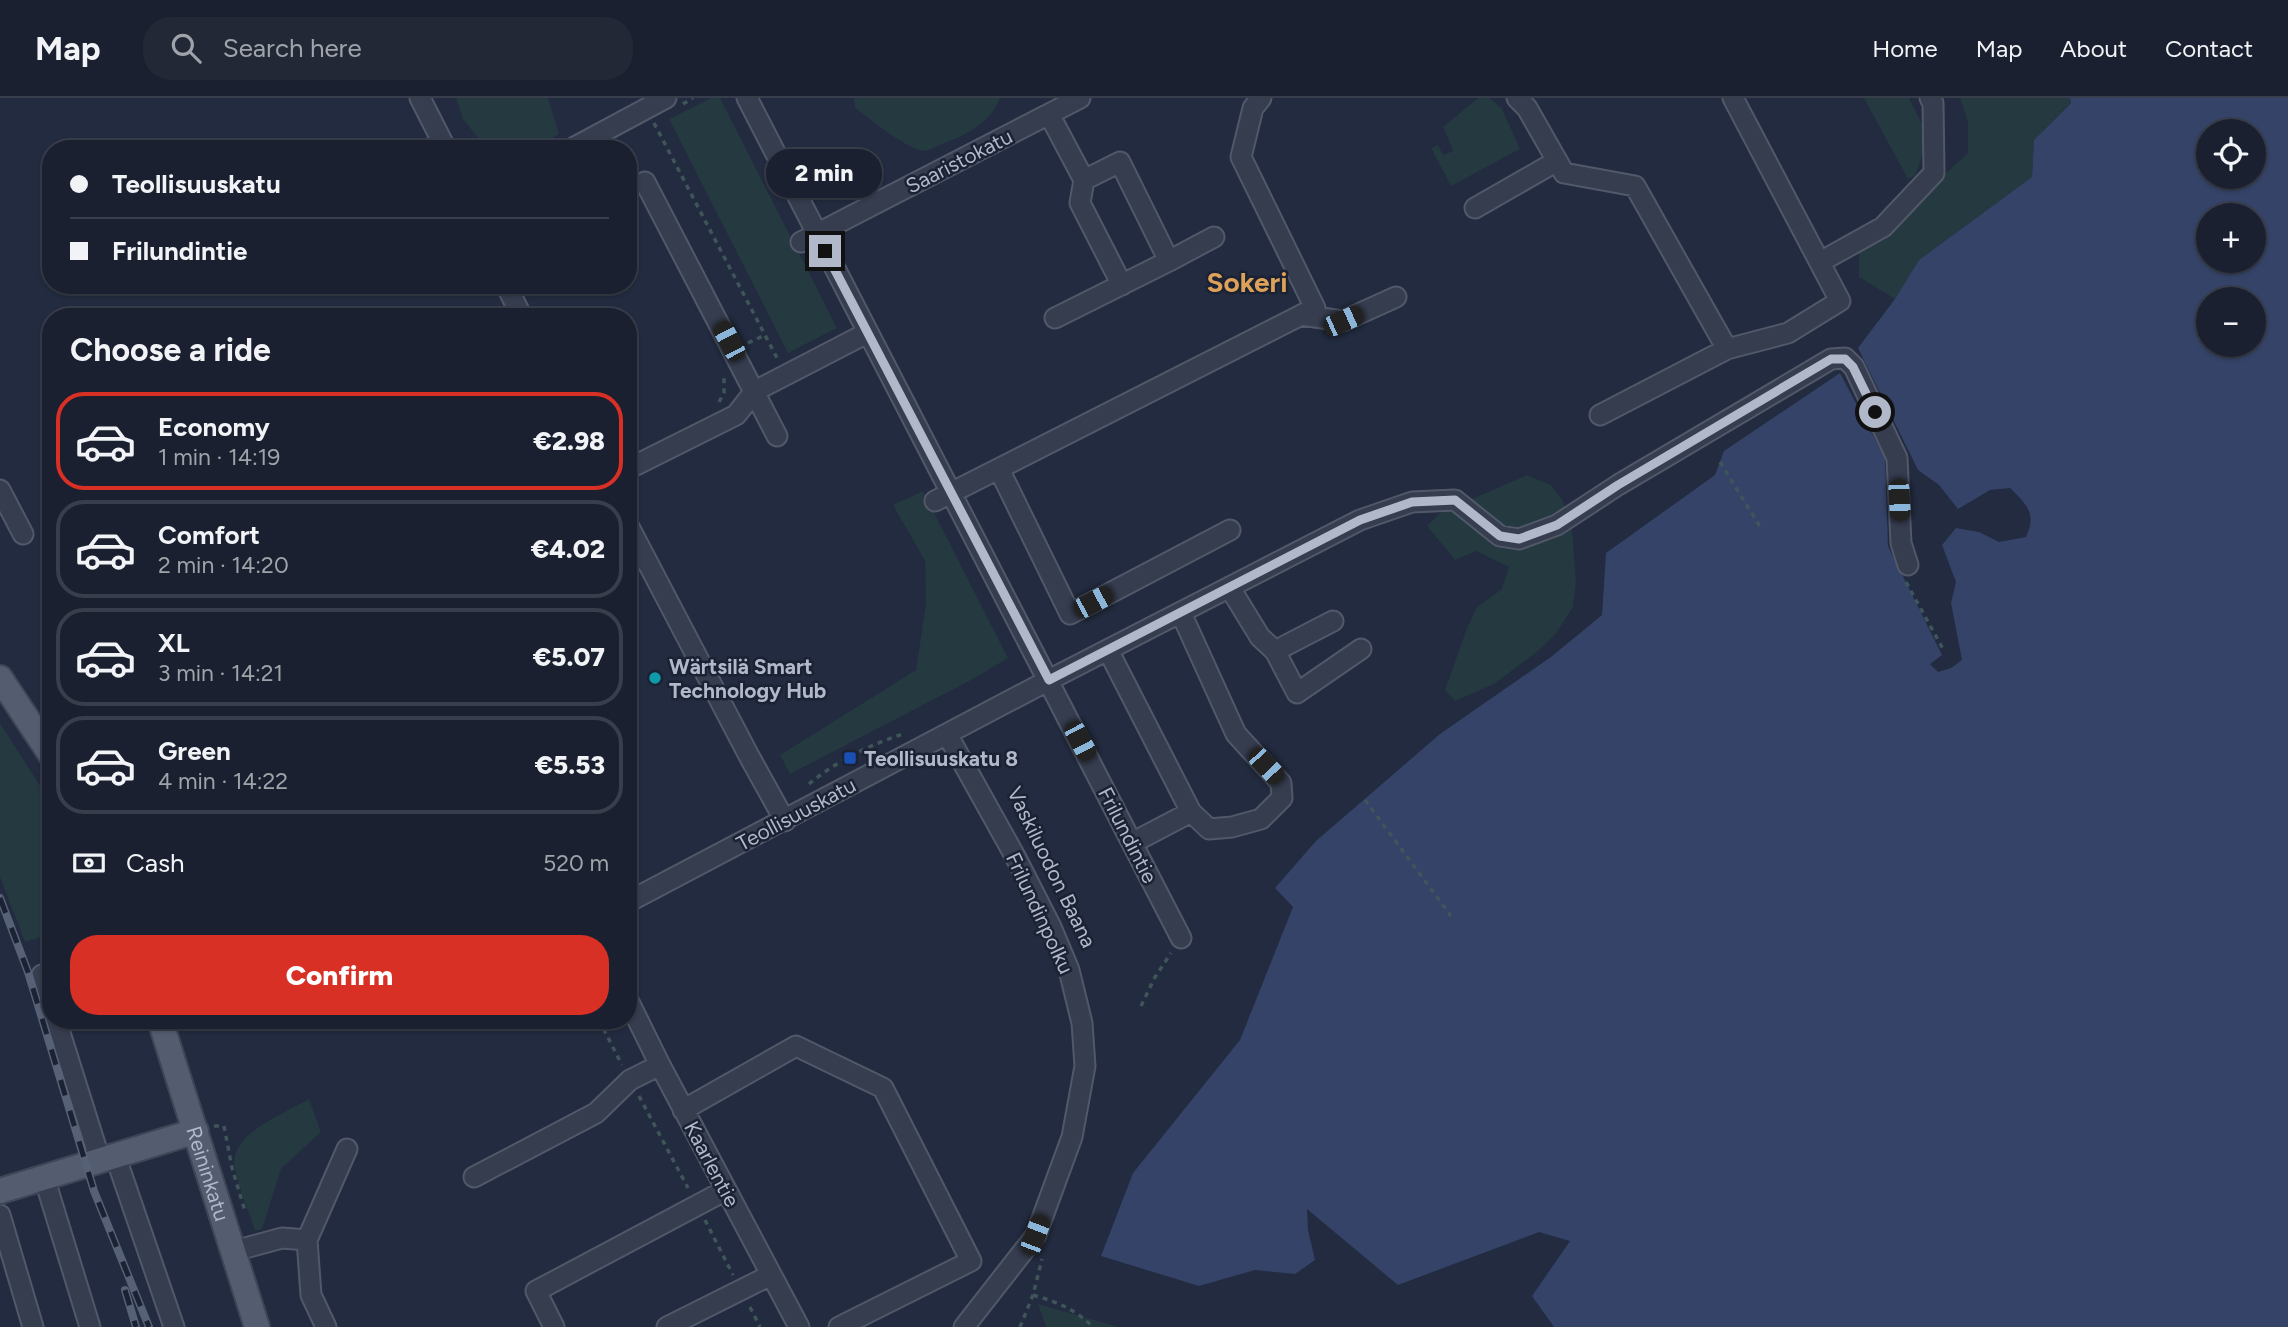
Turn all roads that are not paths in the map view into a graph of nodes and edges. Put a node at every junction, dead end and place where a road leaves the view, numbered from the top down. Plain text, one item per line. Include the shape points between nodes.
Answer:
1 (420, 98) edge
2 (666, 98) edge
3 (747, 98) edge
4 (1080, 98) edge
5 (1261, 98) edge
6 (1733, 98) edge
7 (1930, 98) edge
8 (1526, 101) edge
9 (1049, 114) junction
10 (441, 140) edge
11 (588, 140) edge
12 (1557, 161) junction
13 (1084, 180) junction
14 (645, 182) dead end
15 (1475, 208) dead end
16 (1214, 237) dead end
17 (809, 238) junction
18 (1169, 261) junction
19 (1819, 262) junction
20 (1122, 285) junction
21 (1396, 298) dead end
22 (1301, 315) junction
23 (1055, 318) dead end
24 (867, 332) junction
25 (1727, 349) junction
26 (755, 391) junction
27 (1600, 415) dead end
28 (778, 436) dead end
29 (637, 464) edge
30 (999, 469) junction
31 (0, 490) edge
32 (943, 496) junction
33 (1230, 530) dead end
34 (23, 534) dead end
35 (637, 541) edge
36 (1908, 565) dead end
37 (1230, 588) junction
38 (1181, 613) junction
39 (1333, 621) dead end
40 (1362, 649) dead end
41 (1108, 650) junction
42 (1275, 651) junction
43 (0, 678) edge
44 (1049, 680) junction
45 (947, 734) junction
46 (42, 741) edge
47 (1191, 812) junction
48 (786, 821) junction
49 (1132, 843) junction
50 (637, 897) edge
51 (1181, 938) road end
52 (637, 1018) edge
53 (59, 1029) edge
54 (163, 1029) edge
55 (660, 1065) junction
56 (683, 1110) junction
57 (196, 1131) junction
58 (347, 1149) dead end
59 (108, 1157) junction
60 (44, 1177) junction
61 (474, 1177) dead end
62 (726, 1190) junction
63 (0, 1191) edge
64 (0, 1215) edge
65 (307, 1240) junction
66 (234, 1251) junction
67 (771, 1275) junction
68 (33, 1327) edge
69 (90, 1327) edge
70 (174, 1327) edge
71 (257, 1327) edge
72 (326, 1327) edge
73 (554, 1327) edge
74 (667, 1327) edge
75 (799, 1327) edge
76 (839, 1327) edge
77 (964, 1327) edge

1 - 10 street
2 - 11 street
3 - 17 street, Frilundintie
4 - 9 street, Saaristokatu
5 - 22 street via 1253,108 1241,157 1315,308
6 - 19 street
7 - 19 street via 1934,173 1883,227
8 - 12 street
9 - 13 street
9 - 17 street, Saaristokatu
12 - 15 street
12 - 25 street via 1564,173 1635,186
13 - 18 street via 1119,162
13 - 20 street via 1080,203
14 - 26 street
16 - 18 street
17 - 24 street, Frilundintie
18 - 20 street
19 - 25 street via 1840,301 1788,333
20 - 23 street
21 - 22 street via 1343,321
22 - 30 street
24 - 26 street
24 - 32 street, Frilundintie
25 - 27 street
26 - 28 street
26 - 29 street via 736,415
30 - 32 street
30 - 33 street via 1070,614
31 - 34 street
32 - 44 street, Frilundintie
35 - 48 street
36 - 37 street, Teollisuuskatu via 1902,543 1897,458 1853,367 1845,359 1831,359 1557,525 1519,539 1500,536 1455,500 1412,502 1360,520
37 - 38 street, Teollisuuskatu
37 - 42 street via 1260,637
38 - 41 street, Teollisuuskatu
38 - 47 street via 1236,734 1282,783 1282,798 1261,819 1209,829
39 - 42 street
40 - 42 street via 1297,693
41 - 44 street, Teollisuuskatu
41 - 47 street
43 - 46 main road
44 - 45 street, Teollisuuskatu
44 - 49 street, Frilundintie
45 - 48 street, Teollisuuskatu
45 - 77 street, Frilundinpolku via 1060,948 1082,1023 1085,1066 1072,1137 1035,1235
47 - 49 street
48 - 50 street, Teollisuuskatu
49 - 51 street, Frilundintie
52 - 55 street, Kaarlentie
53 - 59 street
54 - 57 main road, Reininkatu
55 - 56 street, Kaarlentie
55 - 61 street via 630,1080 596,1113
56 - 62 street, Kaarlentie
56 - 76 street via 796,1046 883,1088 971,1261
57 - 59 main road
57 - 66 main road, Reininkatu
58 - 65 street
59 - 60 main road
59 - 70 street
60 - 63 main road
60 - 69 street
62 - 67 street, Kaarlentie
62 - 73 street via 536,1291
64 - 68 street
65 - 66 street via 282,1238
65 - 72 street via 311,1295
66 - 71 main road, Reininkatu
67 - 74 street
67 - 75 street, Kaarlentie

